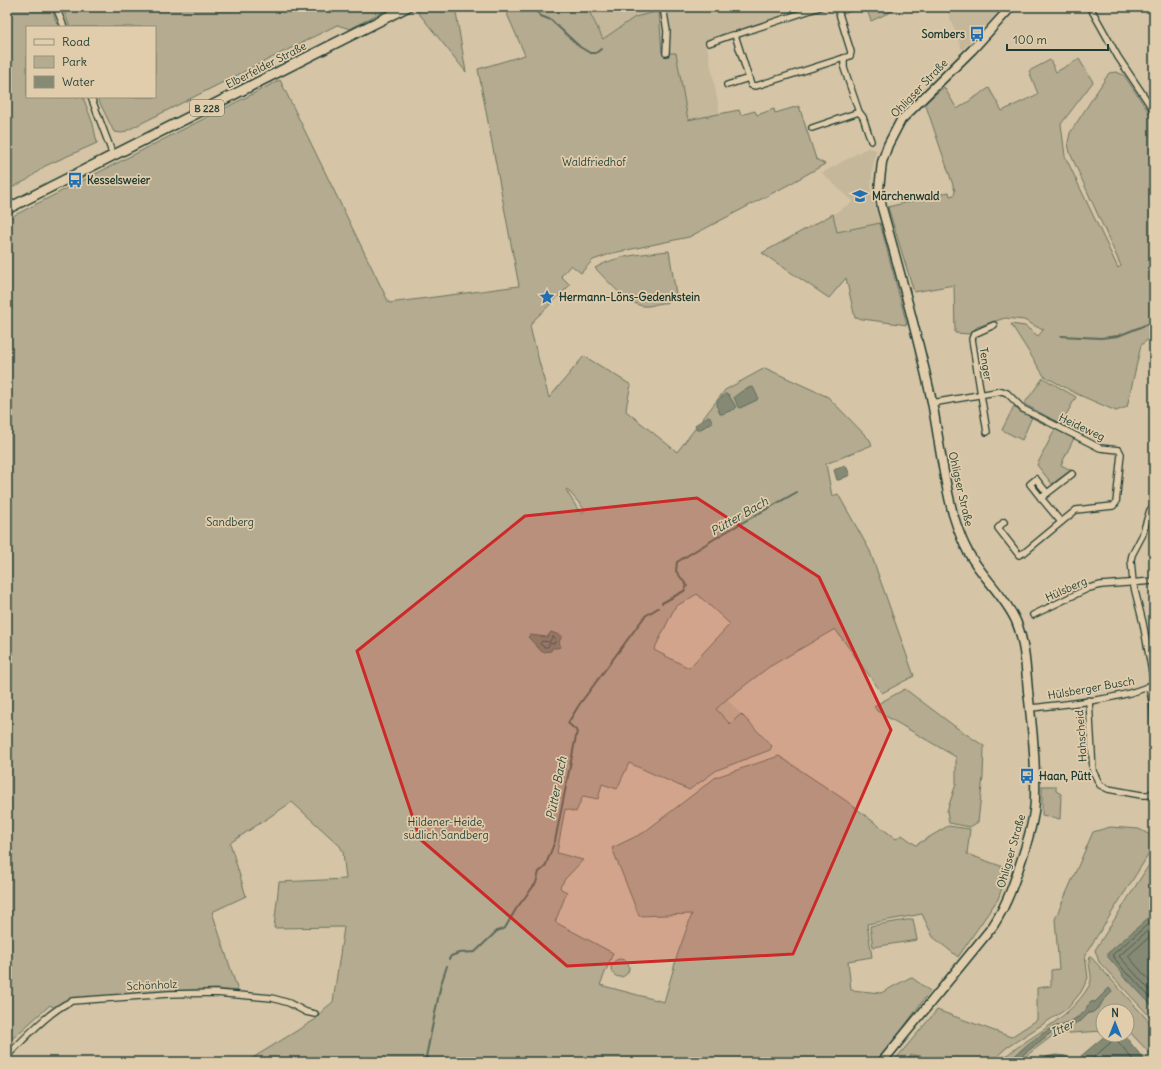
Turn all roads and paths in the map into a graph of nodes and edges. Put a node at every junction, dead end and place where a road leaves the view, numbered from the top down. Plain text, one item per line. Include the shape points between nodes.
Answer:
1 (56, 7) edge
2 (407, 7) edge
3 (663, 7) edge
4 (820, 7) edge
5 (837, 7) edge
6 (1011, 7) edge
7 (1090, 7) edge
8 (64, 26) edge
9 (735, 35) junction
10 (709, 43) dead end
11 (666, 53) dead end
12 (844, 58) junction
13 (749, 78) junction
14 (727, 85) dead end
15 (91, 98) edge
16 (1154, 111) edge
17 (859, 112) junction
18 (812, 128) dead end
19 (871, 141) dead end
20 (113, 155) junction
21 (7, 209) edge
22 (994, 325) dead end
23 (980, 395) junction
24 (932, 403) junction
25 (987, 432) dead end
26 (1072, 474) dead end
27 (1047, 493) junction
28 (1041, 498) junction
29 (1150, 510) dead end
30 (1004, 522) dead end
31 (1061, 522) junction
32 (1154, 581) edge
33 (1133, 583) junction
34 (1033, 615) dead end
35 (1152, 684) edge
36 (1089, 700) junction
37 (1030, 708) junction
38 (1154, 724) edge
39 (1154, 791) edge
40 (315, 1014) dead end
41 (7, 1056) edge
42 (7, 1060) edge
43 (9, 1062) edge
44 (882, 1062) edge

1 - 8 street
2 - 20 main road, Elberfelder Straße / B 228
3 - 11 street via 667,31
4 - 9 street
5 - 12 street via 851,52 850,56
6 - 24 main road, Ohligser Straße via 972,50 901,120 882,162 879,188 882,208 915,326
7 - 16 street via 1118,57
9 - 10 street
9 - 13 street
12 - 13 street via 756,86 751,85
12 - 17 street via 844,68
13 - 14 street
15 - 20 street
17 - 18 street
17 - 19 street
20 - 21 main road, Elberfelder Straße / B 228
22 - 23 street, Tenger via 974,334 972,339
23 - 24 street, Heideweg
23 - 25 street
23 - 31 street, Heideweg via 1002,391 1023,409 1100,448 1119,450 1121,454 1116,503 1113,506 1076,510
24 - 37 main road, Ohligser Straße via 953,514 969,553 1016,621 1020,633
26 - 27 street
27 - 28 street
27 - 28 street via 1036,479 1030,484
28 - 31 street
29 - 33 street via 1142,536 1132,554
30 - 31 street, Heideweg via 998,528 1018,555
32 - 33 street, Hülsberg
33 - 34 street, Hülsberg via 1089,588
33 - 35 street via 1143,623
35 - 36 street, Hülsberger Busch via 1117,696
35 - 38 street
36 - 37 street, Hülsberger Busch
36 - 39 street, Hahscheid via 1093,771 1100,784 1108,790 1141,795 1149,795
37 - 44 main road, Ohligser Straße via 1035,775 1034,816 1015,881 1004,908 980,943
40 - 41 street, Schönholz via 272,998 215,993 72,1001 51,1014
42 - 43 street

